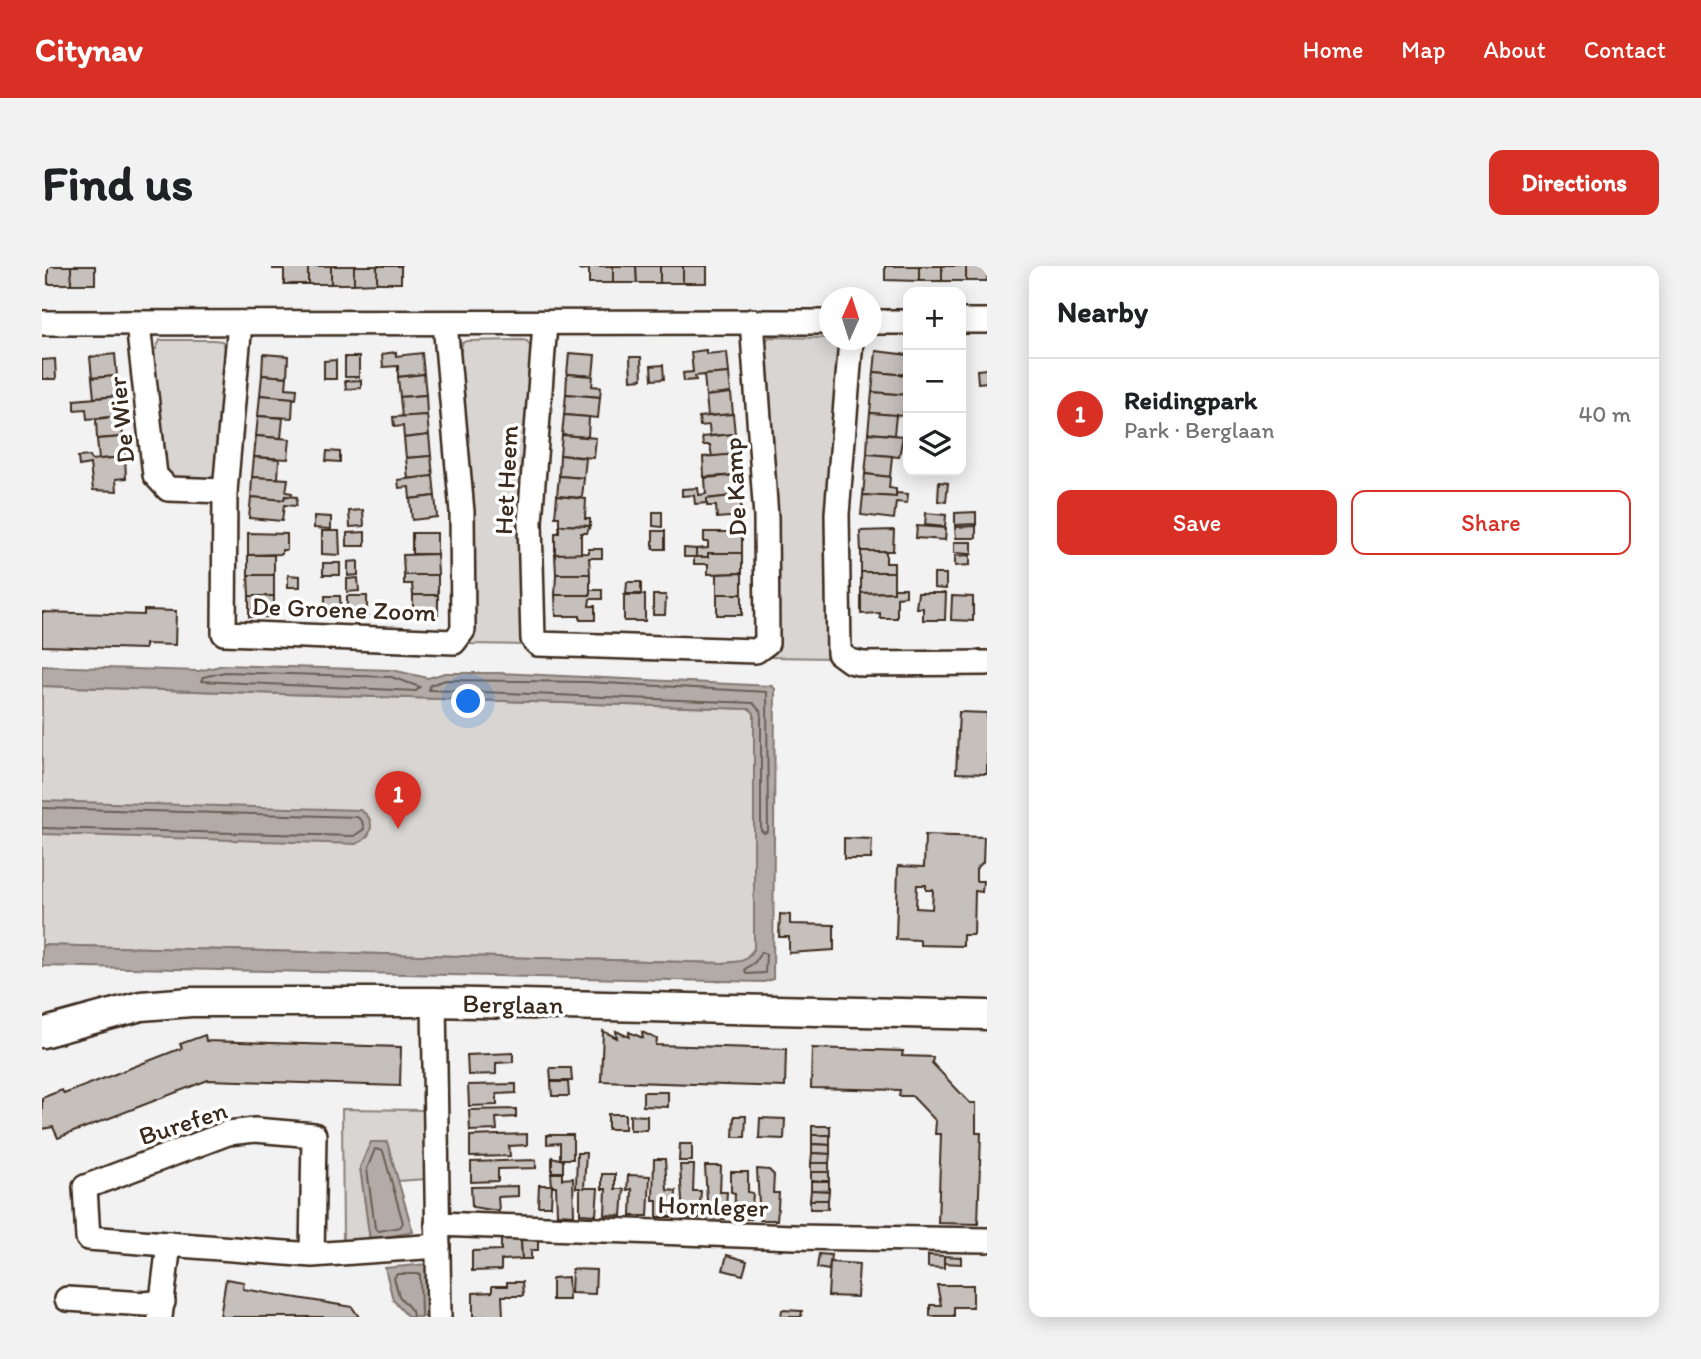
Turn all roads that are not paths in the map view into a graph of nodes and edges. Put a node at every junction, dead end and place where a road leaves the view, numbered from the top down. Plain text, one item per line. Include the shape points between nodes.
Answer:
1 (752, 321) junction
2 (966, 321) edge
3 (987, 321) edge
4 (819, 322) edge
5 (882, 322) edge
6 (903, 322) edge
7 (42, 323) edge
8 (240, 323) junction
9 (445, 323) junction
10 (138, 324) junction
11 (545, 324) junction
12 (850, 350) edge
13 (225, 491) junction
14 (461, 636) joint
15 (533, 639) joint
16 (987, 663) edge
17 (434, 1002) junction
18 (987, 1016) edge
19 (42, 1033) edge
20 (438, 1235) junction
21 (987, 1240) edge
22 (169, 1244) junction
23 (312, 1255) junction
24 (66, 1299) dead end
25 (161, 1309) edge
26 (439, 1317) edge

1 - 4 street
1 - 11 street
1 - 15 street, De Kamp via 766,517 767,643 756,651 538,644
2 - 3 street
5 - 6 street
7 - 10 street
8 - 9 street
8 - 10 street
8 - 13 street
9 - 11 street
9 - 14 street, Het Heem via 462,512
10 - 13 street, De Wier via 155,475 168,489
11 - 15 street, Het Heem via 531,513
12 - 16 street via 837,514 839,653 863,664
13 - 14 street, De Groene Zoom via 224,633 454,642
17 - 18 main road, Berglaan
17 - 19 main road, Berglaan via 164,1002
17 - 20 street
20 - 21 street, Hornleger
20 - 23 street, Burefen
20 - 26 street
22 - 23 street, Burefen
22 - 23 street, Burefen via 88,1238 85,1187 228,1133 255,1130 314,1135
22 - 25 street
24 - 25 street

